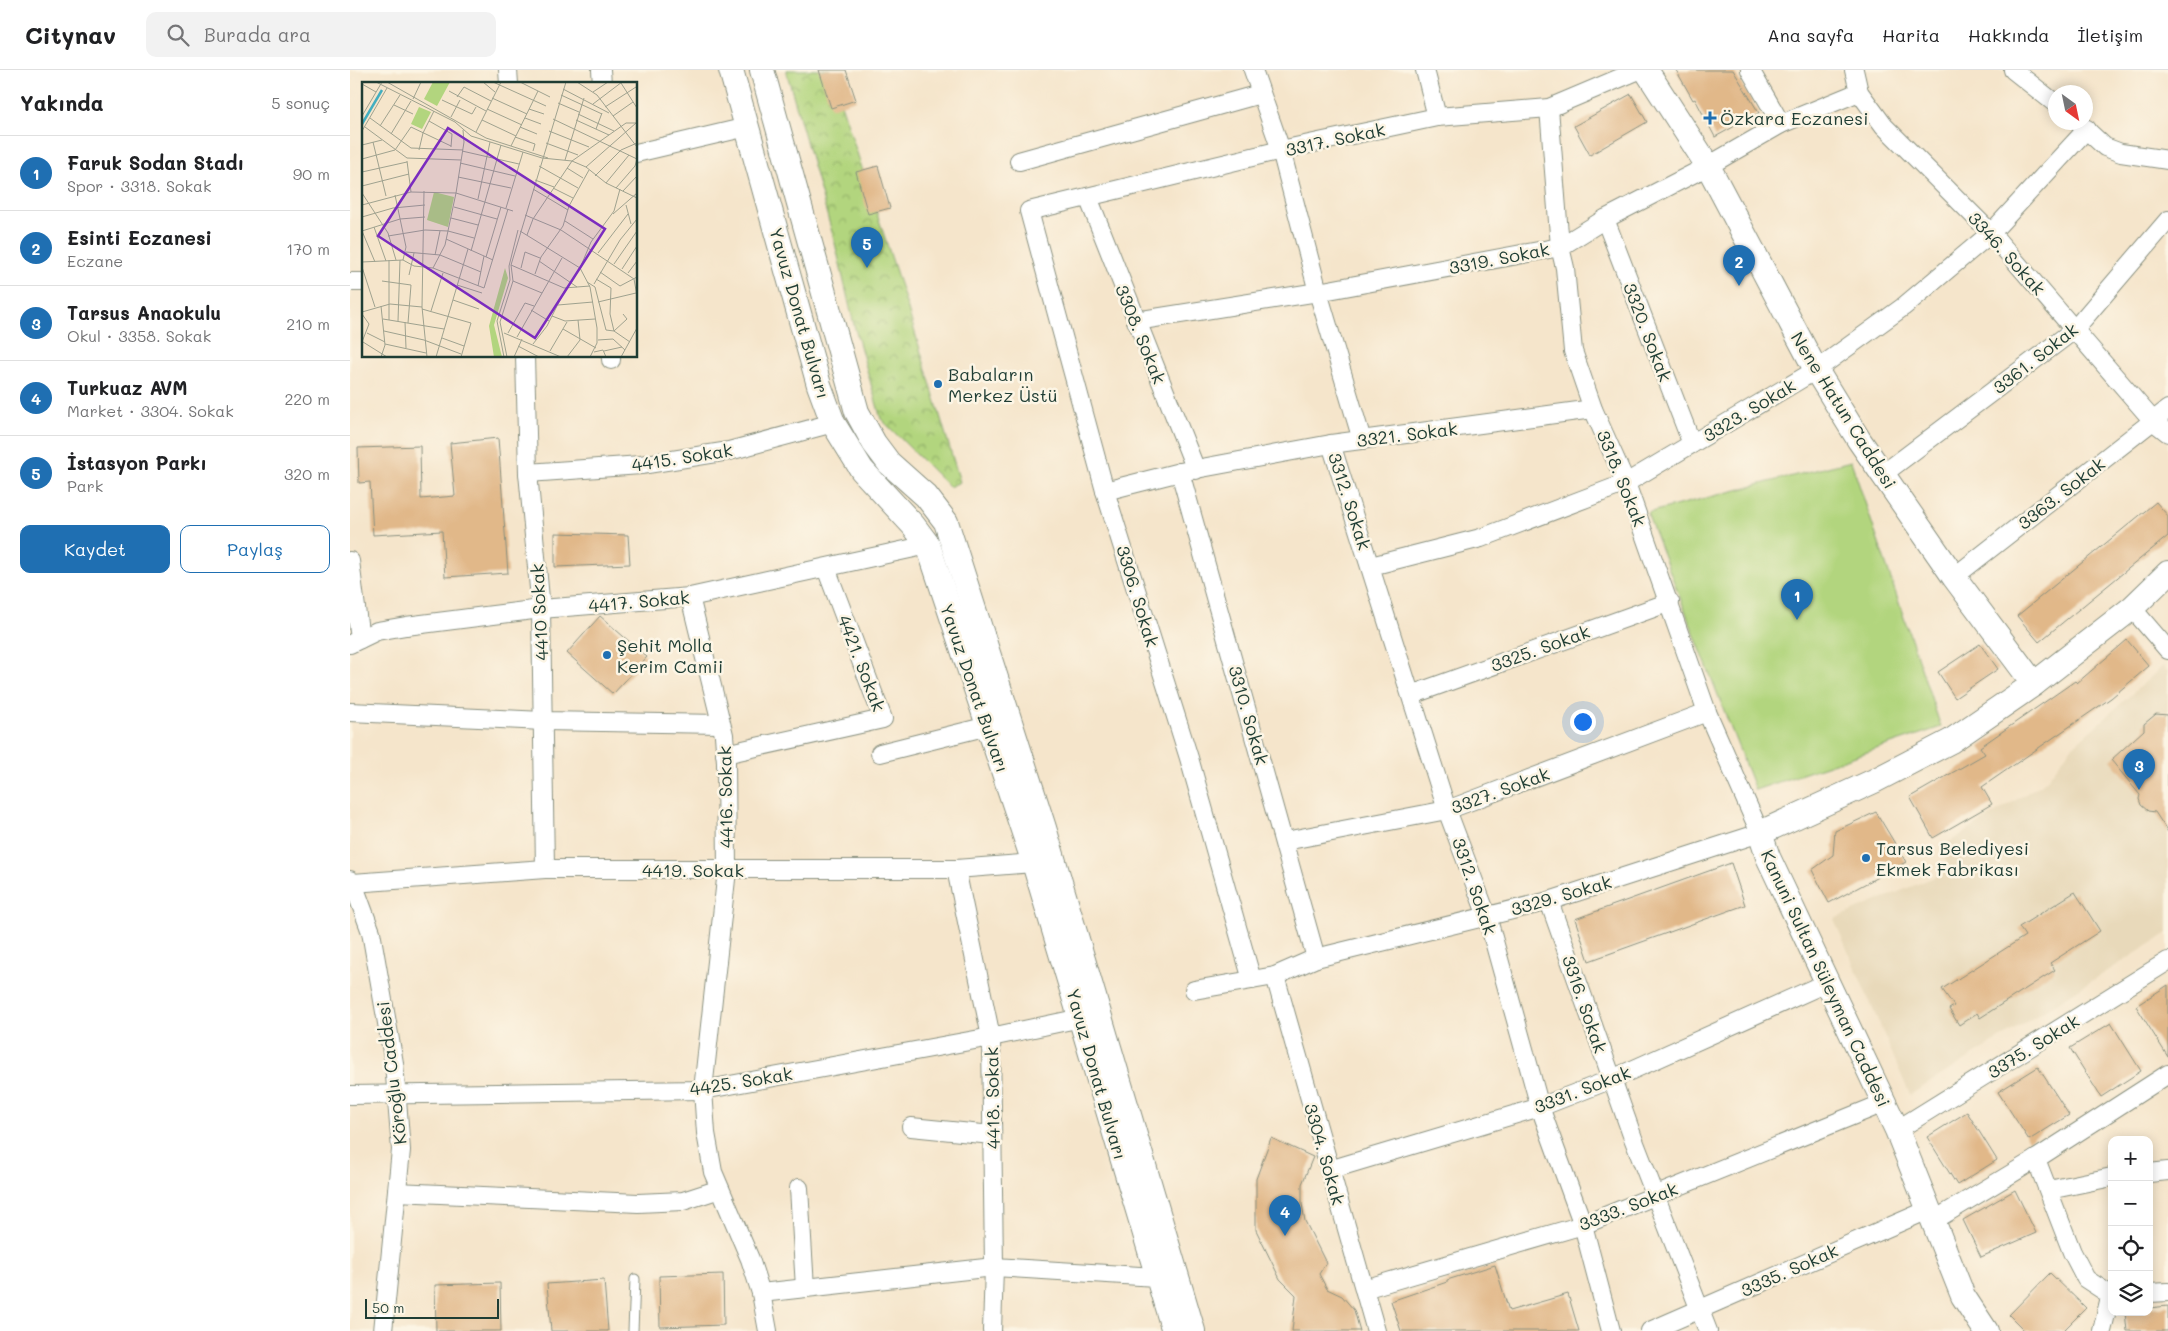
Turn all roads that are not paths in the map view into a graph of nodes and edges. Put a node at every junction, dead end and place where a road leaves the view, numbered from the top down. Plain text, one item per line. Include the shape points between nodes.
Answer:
1 (731, 70) edge
2 (762, 70) edge
3 (1253, 70) edge
4 (1425, 70) edge
5 (1639, 70) edge
6 (1646, 70) edge
7 (1750, 70) edge
8 (1854, 70) edge
9 (2013, 70) edge
10 (1859, 92) junction
11 (1260, 94) junction
12 (2048, 98) edge
13 (1549, 108) junction
14 (1438, 117) junction
15 (1781, 124) junction
16 (747, 127) junction
17 (2080, 130) edge
18 (2087, 130) edge
19 (1281, 150) junction
20 (638, 153) edge
21 (2168, 160) edge
22 (1019, 161) dead end
23 (1708, 166) junction
24 (1088, 197) junction
25 (1029, 211) joint
26 (1605, 219) junction
27 (2168, 220) edge
28 (1991, 233) junction
29 (1560, 247) junction
30 (1318, 292) junction
31 (1136, 322) junction
32 (2074, 330) junction
33 (525, 358) edge
34 (1816, 370) junction
35 (1593, 409) junction
36 (2168, 409) edge
37 (2154, 422) junction
38 (833, 423) junction
39 (2168, 433) edge
40 (1362, 440) junction
41 (1331, 444) junction
42 (1692, 444) junction
43 (1188, 471) junction
44 (528, 474) junction
45 (1883, 474) junction
46 (1626, 483) junction
47 (1105, 490) junction
48 (928, 545) junction
49 (350, 561) edge
50 (1371, 566) junction
51 (826, 568) junction
52 (2168, 573) edge
53 (1954, 577) junction
54 (690, 597) junction
55 (1670, 602) junction
56 (2132, 608) junction
57 (541, 609) junction
58 (355, 642) edge
59 (2168, 650) edge
60 (2034, 684) junction
61 (1411, 695) junction
62 (351, 712) edge
63 (1707, 712) junction
64 (543, 721) junction
65 (721, 724) junction
66 (988, 726) junction
67 (880, 753) dead end
68 (725, 754) junction
69 (1447, 810) junction
70 (1760, 833) junction
71 (1285, 841) junction
72 (1034, 863) junction
73 (545, 869) junction
74 (956, 869) junction
75 (727, 870) junction
76 (352, 882) edge
77 (1549, 901) junction
78 (1487, 916) junction
79 (1316, 958) junction
80 (2168, 961) edge
81 (1275, 976) junction
82 (1252, 980) junction
83 (1826, 983) junction
84 (1194, 990) dead end
85 (1081, 1018) junction
86 (991, 1037) junction
87 (2168, 1074) edge
88 (1612, 1079) junction
89 (703, 1090) junction
90 (397, 1094) junction
91 (350, 1095) edge
92 (1884, 1103) junction
93 (1540, 1107) junction
94 (911, 1126) dead end
95 (1897, 1130) junction
96 (992, 1135) junction
97 (2036, 1158) junction
98 (1329, 1170) junction
99 (2168, 1170) edge
100 (2153, 1172) edge
101 (2108, 1178) edge
102 (799, 1188) dead end
103 (720, 1189) junction
104 (2049, 1190) junction
105 (397, 1192) junction
106 (1656, 1196) junction
107 (1931, 1216) junction
108 (1583, 1225) junction
109 (994, 1267) junction
110 (1156, 1277) junction
111 (635, 1279) dead end
112 (805, 1288) junction
113 (1364, 1289) junction
114 (2168, 1292) edge
115 (761, 1293) junction
116 (2108, 1294) edge
117 (2153, 1294) edge
118 (1963, 1296) junction
119 (2108, 1308) edge
120 (1699, 1310) junction
121 (383, 1331) edge
122 (633, 1331) edge
123 (768, 1331) edge
124 (992, 1331) edge
125 (1174, 1331) edge
126 (1193, 1331) edge
127 (1376, 1331) edge
128 (1611, 1331) edge
129 (1650, 1331) edge
130 (1708, 1331) edge
131 (1968, 1331) edge
132 (1986, 1331) edge
133 (2102, 1331) edge

1 - 16 street, Yavuz Donat Bulvarı
2 - 126 street, Yavuz Donat Bulvarı via 857,412 889,463 926,496 946,522 1047,837
3 - 11 street, 3312. Sokak
4 - 14 street
5 - 13 street, 3317. Sokak
6 - 23 street, Nene Hatun Caddesi
7 - 15 street
8 - 10 street, 3346. Sokak
9 - 12 street
10 - 15 street, 3319. Sokak
10 - 28 street, 3346. Sokak via 1884,126
11 - 19 street, 3312. Sokak
11 - 22 street
13 - 14 street, 3317. Sokak
13 - 29 street, 3318. Sokak
14 - 19 street, 3317. Sokak
15 - 23 street, 3319. Sokak
16 - 20 street
16 - 38 street, Yavuz Donat Bulvarı
17 - 28 street, 3323. Sokak
18 - 21 street via 2105,147 2121,153
19 - 24 street, 3317. Sokak
19 - 30 street, 3312. Sokak
23 - 26 street, 3319. Sokak
23 - 34 street, Nene Hatun Caddesi
24 - 25 street, 3317. Sokak
24 - 31 street, 3308. Sokak
25 - 47 street, 3306. Sokak
26 - 29 street, 3319. Sokak
26 - 42 street, 3320. Sokak
27 - 32 street, 3361. Sokak
28 - 32 street, 3346. Sokak
28 - 34 street, 3323. Sokak via 1903,307
29 - 30 street, 3319. Sokak
29 - 35 street, 3318. Sokak via 1573,351
30 - 31 street, 3319. Sokak
30 - 40 street, 3312. Sokak
31 - 43 street, 3308. Sokak
32 - 37 street, 3346. Sokak
32 - 45 street, 3361. Sokak
33 - 44 street, 4410 Sokak
34 - 42 street, 3323. Sokak
34 - 45 street, Nene Hatun Caddesi
35 - 40 street, 3321. Sokak
35 - 46 street, 3318. Sokak
36 - 37 street, 3363. Sokak
37 - 39 street, 3346. Sokak
37 - 53 street, 3363. Sokak
38 - 44 street, 4415. Sokak via 729,451 641,465
38 - 48 street, Yavuz Donat Bulvarı via 862,470
40 - 41 street, 3321. Sokak
41 - 43 street, 3321. Sokak
41 - 50 street, 3312. Sokak
42 - 46 street, 3323. Sokak
43 - 47 street, 3321. Sokak
43 - 71 street, 3310. Sokak
44 - 57 street, 4410 Sokak
45 - 53 street, Nene Hatun Caddesi
46 - 50 street, 3323. Sokak via 1481,538
46 - 55 street, 3318. Sokak
47 - 82 street, 3306. Sokak via 1189,758
48 - 51 street, 4417. Sokak
48 - 66 street, Yavuz Donat Bulvarı
49 - 58 street
50 - 61 street, 3312. Sokak
51 - 54 street, 4417. Sokak
51 - 68 street, 4421. Sokak via 883,719
52 - 56 street, Kanuni Sultan Süleyman Caddesi
53 - 60 street, Nene Hatun Caddesi
54 - 57 street, 4417. Sokak
54 - 65 street, 4416. Sokak
55 - 61 street, 3325. Sokak
55 - 63 street, 3318. Sokak
56 - 59 street
56 - 60 street, Kanuni Sultan Süleyman Caddesi
57 - 58 street, 4417. Sokak via 377,631
57 - 64 street, 4410 Sokak
60 - 70 street, Kanuni Sultan Süleyman Caddesi via 1951,741
61 - 69 street, 3312. Sokak
62 - 64 street
63 - 69 street, 3327. Sokak
63 - 70 street, 3318. Sokak
64 - 65 street
64 - 73 street, 4410 Sokak
65 - 68 street, 4416. Sokak
66 - 67 street
66 - 72 street, Yavuz Donat Bulvarı
68 - 75 street, 4416. Sokak
69 - 71 street, 3327. Sokak
69 - 78 street, 3312. Sokak
70 - 77 street, 3329. Sokak
70 - 83 street, Kanuni Sultan Süleyman Caddesi
71 - 79 street, 3310. Sokak
72 - 74 street, 4419. Sokak
72 - 85 street, Yavuz Donat Bulvarı
73 - 75 street, 4419. Sokak
73 - 76 street, 4419. Sokak
74 - 75 street, 4419. Sokak
74 - 86 street, 4418. Sokak
75 - 89 street, 4416. Sokak
76 - 90 street, Köroğlu Caddesi via 371,932
77 - 78 street, 3329. Sokak
77 - 88 street, 3316. Sokak
78 - 79 street, 3329. Sokak
78 - 93 street, 3312. Sokak
79 - 81 street, 3329. Sokak
80 - 95 street, 3375. Sokak
81 - 82 street, 3329. Sokak
81 - 98 street, 3304. Sokak
82 - 84 street, 3329. Sokak
83 - 88 street, 3331. Sokak
83 - 92 street, Kanuni Sultan Süleyman Caddesi
85 - 86 street, 4425. Sokak
85 - 110 street, Yavuz Donat Bulvarı
86 - 89 street, 4425. Sokak
86 - 96 street, 4418. Sokak
87 - 97 street, 3335. Sokak
88 - 93 street, 3331. Sokak
88 - 106 street, 3316. Sokak
89 - 90 street, 4425. Sokak
89 - 103 street, 4416. Sokak via 706,1133 713,1172
90 - 91 street, 4425. Sokak
90 - 105 street, Köroğlu Caddesi via 402,1150
92 - 95 street, Kanuni Sultan Süleyman Caddesi
92 - 106 street, 3333. Sokak
93 - 98 street, 3331. Sokak
93 - 108 street, 3312. Sokak
94 - 96 street
95 - 107 street, Kanuni Sultan Süleyman Caddesi
96 - 109 street, 4418. Sokak
97 - 104 street
97 - 107 street, 3335. Sokak
98 - 113 street, 3304. Sokak
99 - 100 street
101 - 104 street
102 - 112 street
103 - 105 street via 683,1201 638,1203
103 - 115 street, 4416. Sokak
104 - 116 street via 2072,1252 2086,1279
105 - 121 street, Köroğlu Caddesi
106 - 108 street, 3333. Sokak
106 - 120 street, 3316. Sokak
107 - 118 street, Kanuni Sultan Süleyman Caddesi
107 - 120 street, 3335. Sokak
108 - 113 street, 3333. Sokak
108 - 128 street, 3312. Sokak
109 - 110 street
109 - 112 street
109 - 124 street, 4418. Sokak
110 - 125 street, Yavuz Donat Bulvarı
111 - 122 lane
112 - 115 street
113 - 127 street, 3304. Sokak
114 - 117 street
115 - 123 street, 4416. Sokak
118 - 131 street
118 - 132 street
119 - 133 street
120 - 129 street, 3335. Sokak
120 - 130 street, 3316. Sokak

